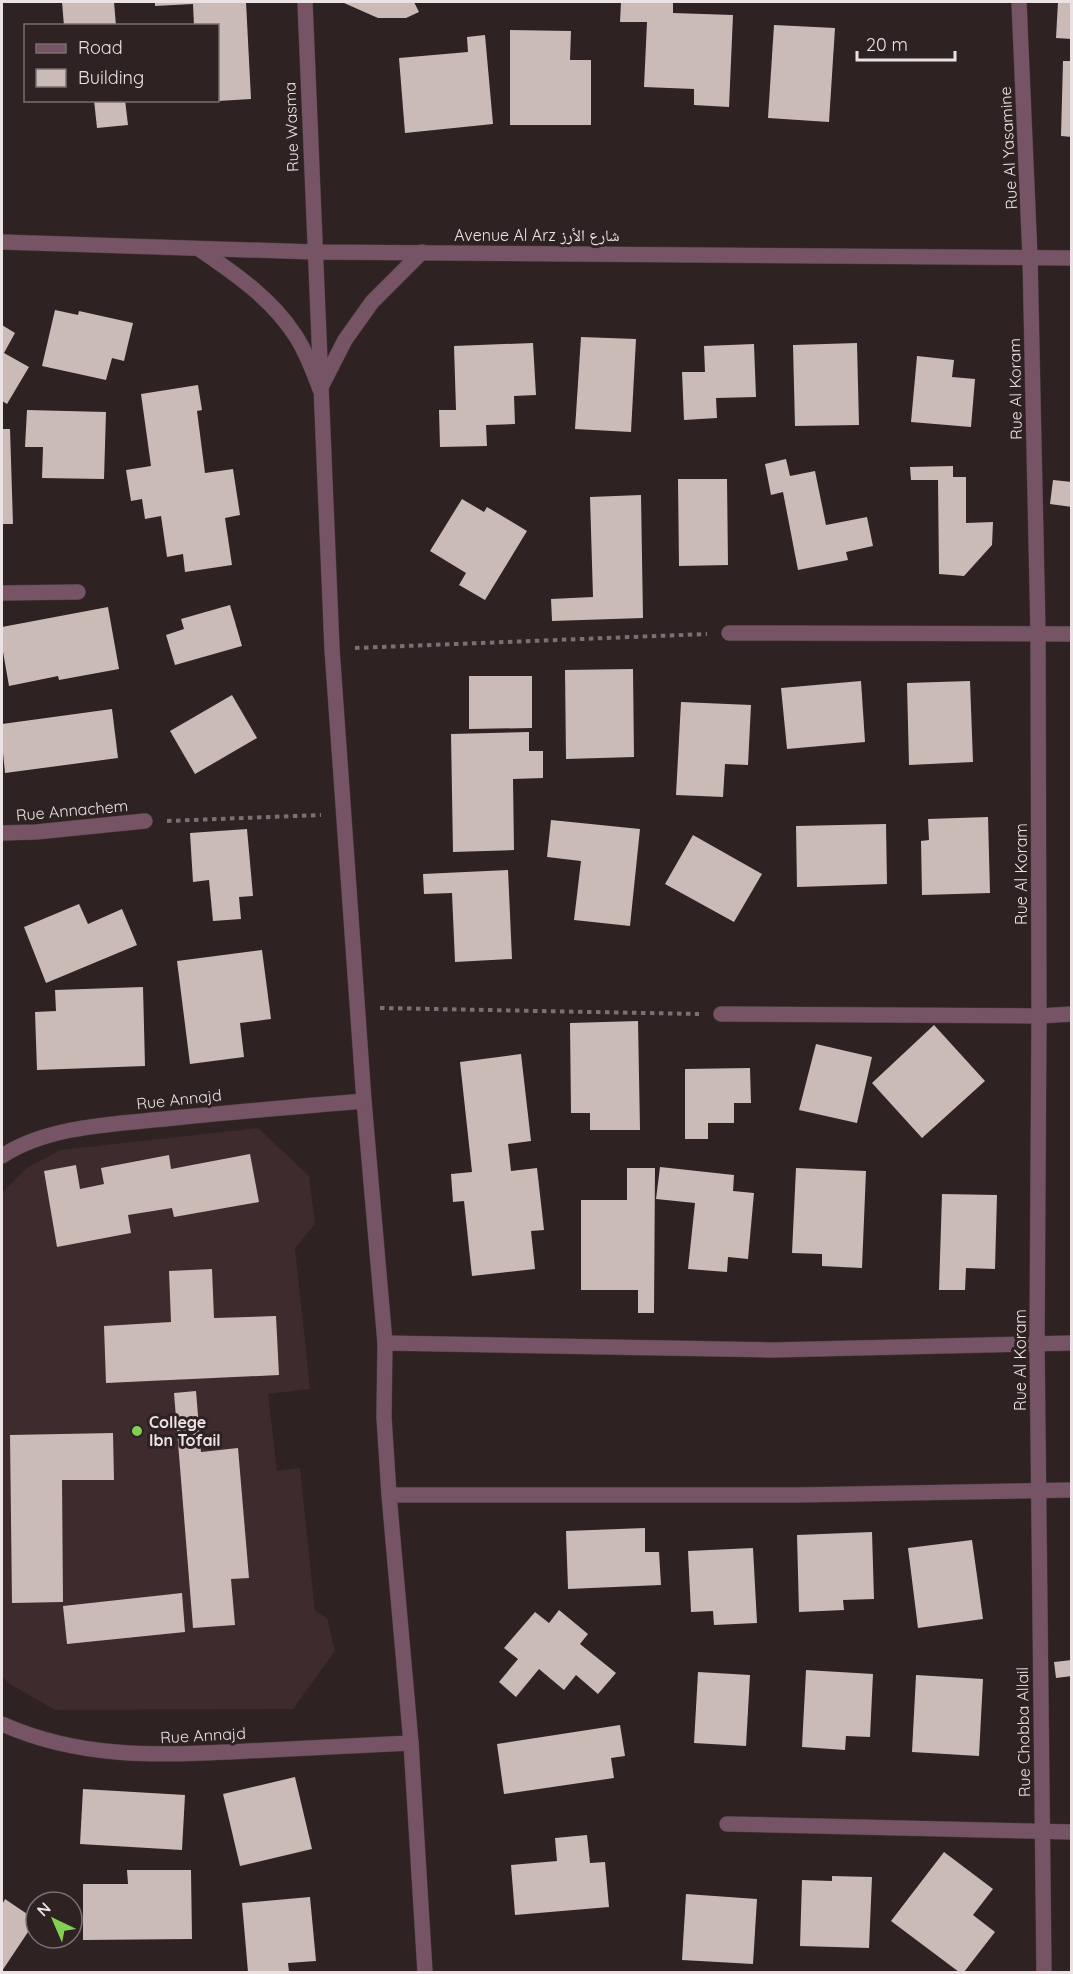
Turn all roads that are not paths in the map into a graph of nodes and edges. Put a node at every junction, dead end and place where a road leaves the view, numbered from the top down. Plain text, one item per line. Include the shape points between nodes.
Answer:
1 (304, 2) edge
2 (1019, 2) edge
3 (2, 242) edge
4 (198, 249) junction
5 (314, 252) junction
6 (422, 252) junction
7 (1030, 257) junction
8 (1071, 258) edge
9 (320, 389) junction
10 (78, 592) dead end
11 (2, 593) edge
12 (729, 633) road end
13 (1038, 633) junction
14 (1071, 634) edge
15 (145, 821) road end
16 (2, 833) edge
17 (721, 1014) road end
18 (1071, 1014) edge
19 (1039, 1016) junction
20 (364, 1101) junction
21 (2, 1156) edge
22 (385, 1343) junction
23 (1037, 1343) junction
24 (1071, 1343) edge
25 (1071, 1490) edge
26 (1038, 1491) junction
27 (389, 1495) junction
28 (2, 1724) edge
29 (411, 1743) junction
30 (728, 1824) dead end
31 (1041, 1832) junction
32 (1071, 1832) edge
33 (425, 1972) edge
34 (1044, 1972) edge

1 - 5 street, Rue Wasma
2 - 7 street, Rue Al Yasamine
3 - 4 street, Avenue Al Arz شارع الأرز
4 - 5 street, Avenue Al Arz شارع الأرز
4 - 9 street via 236,273 279,314 296,336
5 - 6 street, Avenue Al Arz شارع الأرز
5 - 9 street, Rue Wasma
6 - 7 street, Avenue Al Arz شارع الأرز
6 - 9 street via 372,302 345,340
7 - 8 street, Avenue Al Arz شارع الأرز
7 - 13 street, Rue Al Koram
9 - 20 street, Rue Wasma via 332,649
10 - 11 street
12 - 13 street
13 - 14 street
13 - 19 street, Rue Al Koram
15 - 16 street, Rue Annachem
17 - 19 street
18 - 19 street
19 - 23 street, Rue Al Koram
20 - 21 street, Rue Annajd via 51,1134
20 - 22 street, Rue Wasma
22 - 23 street via 772,1350
22 - 27 street, Rue Wasma
23 - 24 street
23 - 26 street, Rue Al Koram
25 - 26 street
26 - 27 street
26 - 31 street, Rue Chobba Allail
27 - 29 street, Rue Wasma
28 - 29 street, Rue Annajd via 29,1736 82,1749 154,1755
29 - 33 street, Rue Wasma
30 - 31 street
31 - 32 street
31 - 34 street, Rue Chobba Allail

